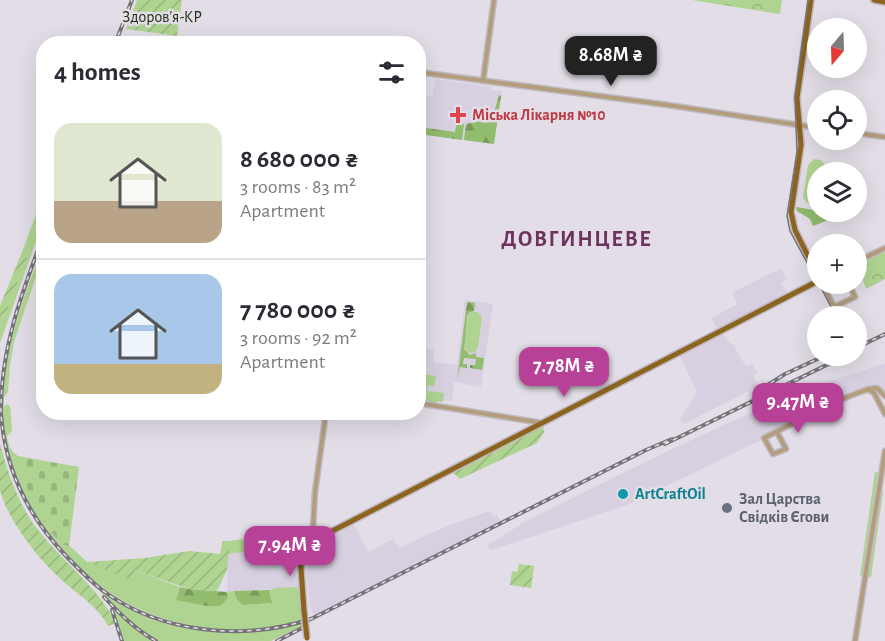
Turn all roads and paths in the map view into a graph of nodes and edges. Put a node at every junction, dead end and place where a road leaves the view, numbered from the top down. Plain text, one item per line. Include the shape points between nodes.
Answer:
1 (494, 0) edge
2 (811, 0) edge
3 (874, 0) edge
4 (885, 2) edge
5 (426, 73) edge
6 (483, 81) junction
7 (800, 125) junction
8 (807, 126) edge
9 (867, 135) edge
10 (885, 137) edge
11 (885, 248) edge
12 (807, 253) edge
13 (867, 257) edge
14 (807, 287) edge
15 (828, 294) edge
16 (854, 294) edge
17 (867, 389) junction
18 (885, 396) edge
19 (426, 405) edge
20 (885, 414) edge
21 (325, 420) edge
22 (542, 423) junction
23 (777, 432) junction
24 (885, 451) edge
25 (302, 549) junction
26 (307, 640) edge
27 (855, 641) edge

1 - 6 street
2 - 7 main road via 797,98
3 - 4 main road
5 - 6 street
6 - 7 street
7 - 8 street
7 - 12 main road via 801,145 791,207 792,221
9 - 10 street
11 - 13 street
14 - 22 main road
15 - 16 street via 836,306 855,297
17 - 18 street via 877,388
17 - 20 street via 874,393
17 - 23 street
19 - 22 street
21 - 25 street via 314,528
22 - 25 main road
23 - 23 street via 786,449 772,453 764,438
24 - 27 street
25 - 26 main road, bridge

